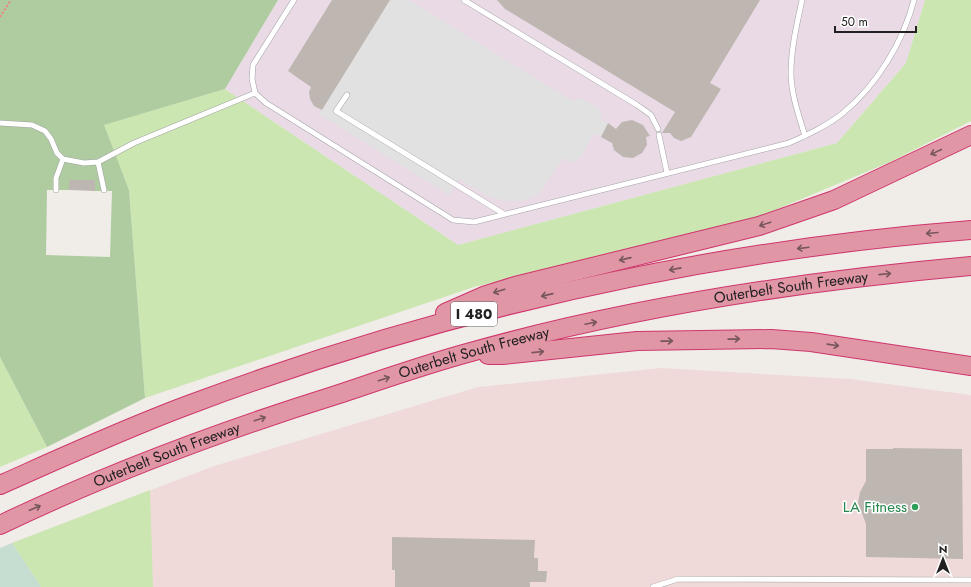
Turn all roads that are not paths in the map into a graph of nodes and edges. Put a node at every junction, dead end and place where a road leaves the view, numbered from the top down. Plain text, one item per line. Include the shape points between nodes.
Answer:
1 (294, 0) edge
2 (464, 0) edge
3 (802, 0) edge
4 (914, 0) edge
5 (255, 93) junction
6 (347, 95) dead end
7 (0, 123) edge
8 (971, 135) edge
9 (805, 136) junction
10 (63, 159) junction
11 (98, 162) junction
12 (668, 173) junction
13 (56, 190) dead end
14 (104, 190) dead end
15 (504, 214) junction
16 (971, 230) edge
17 (971, 266) edge
18 (406, 332) junction
19 (471, 352) junction
20 (971, 366) edge
21 (0, 486) edge
22 (0, 525) edge
23 (971, 580) edge
24 (653, 587) edge

1 - 5 lane via 253,65
2 - 12 lane via 637,104 651,115 659,132
3 - 9 lane via 794,40 791,74 796,106
4 - 9 lane via 908,23 893,54 872,83 843,113
5 - 11 lane via 134,142
5 - 15 lane via 266,103 453,220 474,222
6 - 15 lane via 336,111
7 - 10 lane via 32,125 45,131
8 -> 18 highway via 834,200 802,212 725,235 515,286 467,302
9 - 12 lane via 789,143
10 - 11 lane via 84,163
10 - 13 lane via 56,178
11 - 14 lane
12 - 15 lane
16 -> 18 highway, I 480 via 862,240 701,264 552,294
19 -> 17 highway, Outerbelt South Freeway / I 480 via 584,324 721,297 866,276
18 - 21 highway, I 480 via 288,369 190,404
19 -> 20 highway via 503,355 637,341 771,339 811,342
22 -> 19 highway, Outerbelt South Freeway / I 480 via 150,459 237,426
23 - 24 lane via 678,579

